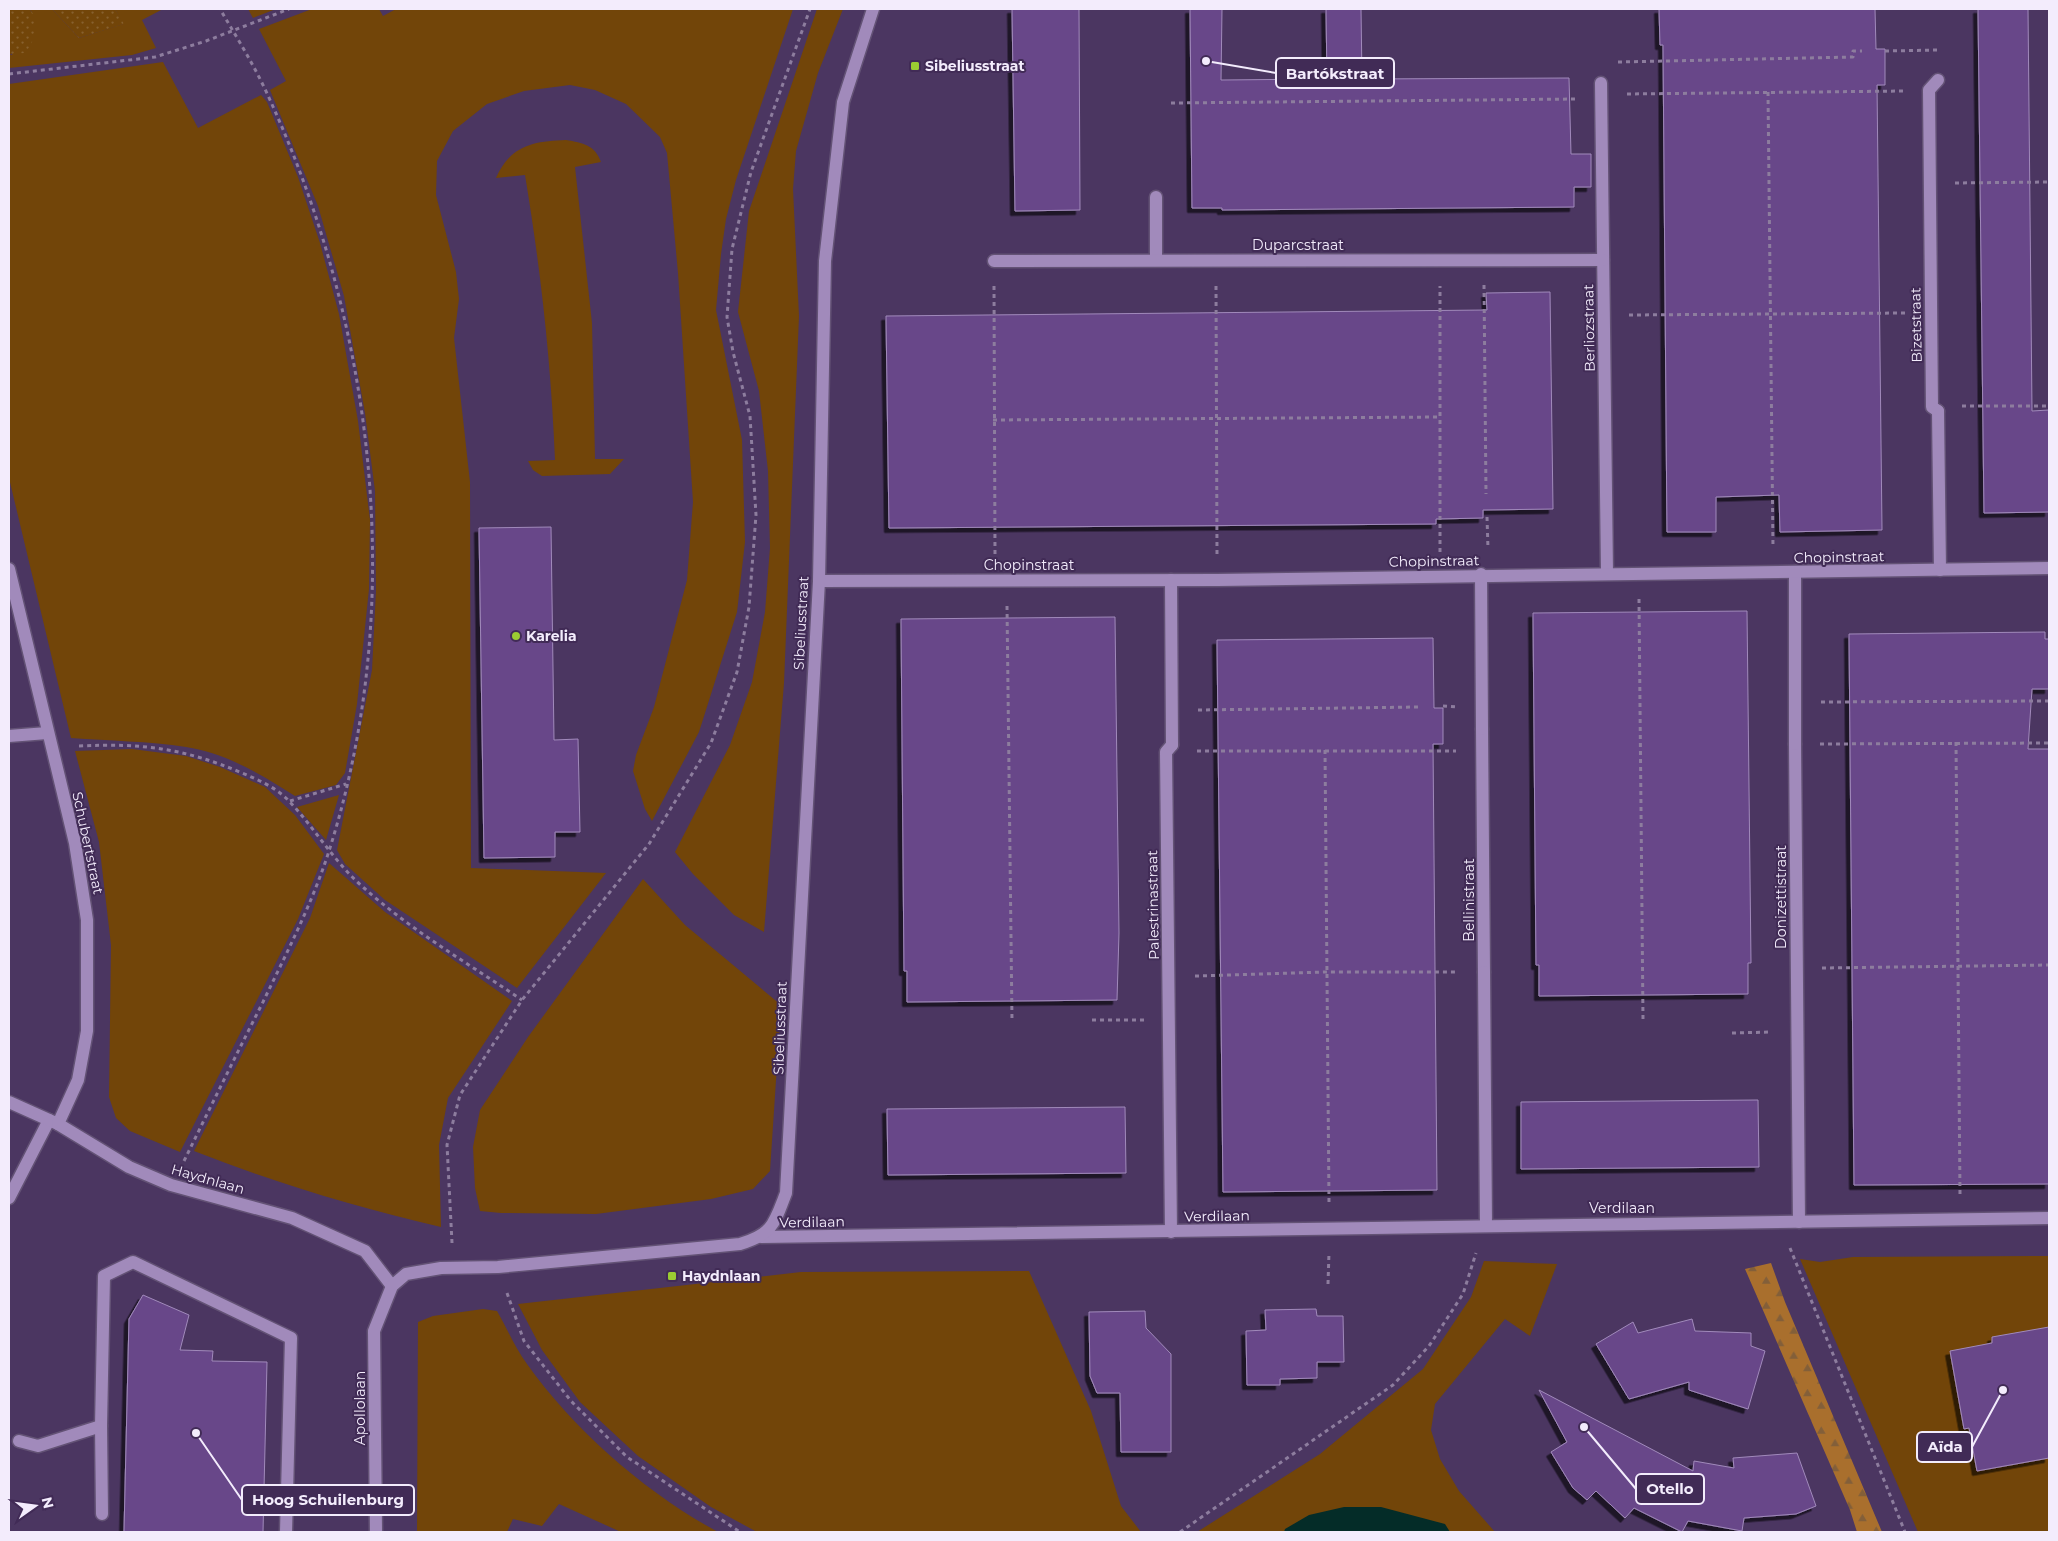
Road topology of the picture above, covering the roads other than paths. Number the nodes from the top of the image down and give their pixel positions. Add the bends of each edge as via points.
1 (873, 9) edge
2 (1938, 80) dead end
3 (1601, 92) road end
4 (1156, 197) dead end
5 (994, 260) road end
6 (1156, 260) junction
7 (1603, 260) junction
8 (2049, 568) edge
9 (9, 569) edge
10 (1940, 570) junction
11 (1795, 572) junction
12 (1606, 573) junction
13 (1485, 574) junction
14 (1171, 580) junction
15 (819, 581) junction
16 (47, 733) junction
17 (9, 736) edge
18 (9, 1102) edge
19 (54, 1122) junction
20 (9, 1198) edge
21 (2049, 1218) edge
22 (1799, 1222) junction
23 (1486, 1225) junction
24 (1172, 1232) junction
25 (761, 1237) junction
26 (392, 1286) junction
27 (101, 1426) junction
28 (19, 1441) dead end
29 (102, 1514) dead end
30 (286, 1532) edge
31 (376, 1532) edge

1 - 15 street, Sibeliusstraat via 843,102 825,261
2 - 10 street, Bizetstraat via 1929,90 1930,312
3 - 7 street, Berliozstraat
4 - 6 street
5 - 6 street, Duparcstraat
6 - 7 street, Duparcstraat
7 - 12 street, Berliozstraat
8 - 10 street, Chopinstraat
9 - 16 street, Schubertstraat
10 - 11 street, Chopinstraat
11 - 12 street, Chopinstraat
11 - 22 street, Donizettistraat
12 - 13 street, Chopinstraat
13 - 14 street, Chopinstraat
13 - 23 street, Bellinistraat via 1482,751
14 - 15 street, Chopinstraat
14 - 24 street, Palestrinastraat via 1169,1021
15 - 25 street, Sibeliusstraat via 786,1194 776,1219
16 - 17 street
16 - 19 street, Schubertstraat via 75,843 88,920 87,1030 78,1080
18 - 19 street, Haydnlaan
19 - 20 street, Schubertstraat
19 - 26 street, Haydnlaan via 129,1167 171,1186 292,1218 365,1251
21 - 22 street, Verdilaan
22 - 23 street, Verdilaan
23 - 24 street, Verdilaan
24 - 25 street, Verdilaan
25 - 26 street, Verdilaan via 740,1244 406,1274
26 - 31 street, Apollolaan via 374,1331
27 - 28 street via 38,1446
27 - 29 street
27 - 30 street via 104,1276 133,1262 291,1338

